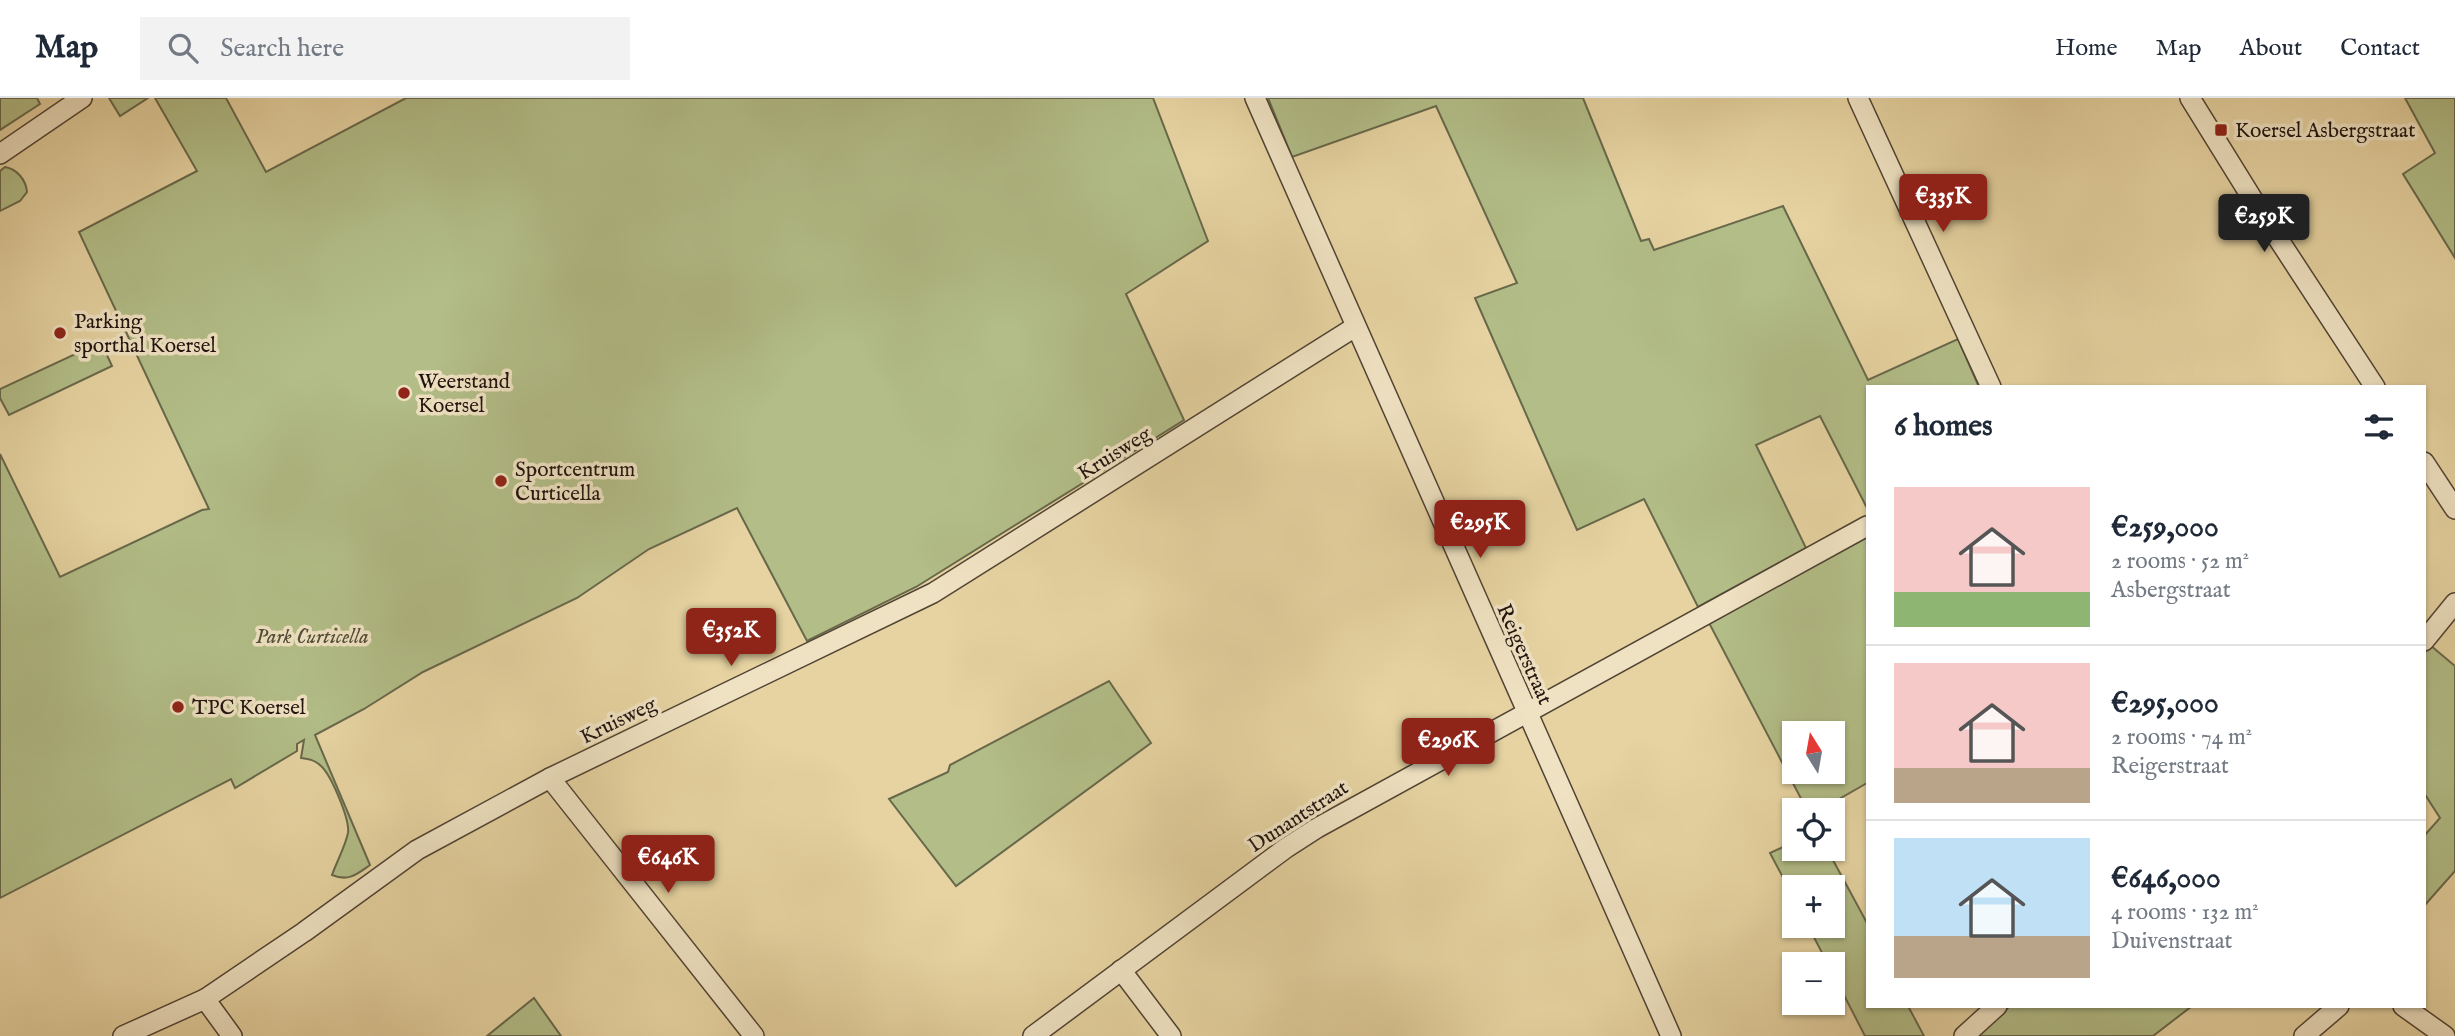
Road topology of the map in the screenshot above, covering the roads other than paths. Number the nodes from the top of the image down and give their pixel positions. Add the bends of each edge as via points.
1 (82, 98) edge
2 (1255, 98) edge
3 (1858, 98) edge
4 (2190, 98) edge
5 (0, 154) edge
6 (1355, 327) junction
7 (1990, 385) edge
8 (2374, 385) edge
9 (2426, 465) edge
10 (2455, 509) edge
11 (1866, 527) edge
12 (2455, 603) edge
13 (2426, 639) edge
14 (1527, 713) junction
15 (550, 778) junction
16 (1121, 970) junction
17 (205, 999) junction
18 (1995, 1008) edge
19 (2337, 1008) edge
20 (2406, 1008) edge
21 (123, 1036) edge
22 (232, 1036) edge
23 (754, 1036) edge
24 (1033, 1036) edge
25 (1171, 1036) edge
26 (1671, 1036) edge
27 (1964, 1036) edge
28 (2304, 1036) edge
29 (2445, 1036) edge

1 - 5 street
2 - 6 street, Reigerstraat
3 - 7 street
4 - 8 street
6 - 14 street, Reigerstraat
6 - 15 street, Kruisweg via 933,593
9 - 10 street
11 - 14 street, Dunantstraat
12 - 13 street
14 - 16 street, Dunantstraat via 1317,828
14 - 26 street, Reigerstraat
15 - 17 street, Kruisweg via 417,850
15 - 23 street
16 - 24 street, Dunantstraat
16 - 25 street
17 - 21 street, Kruisweg
17 - 22 street
18 - 27 street
19 - 28 street
20 - 29 street

